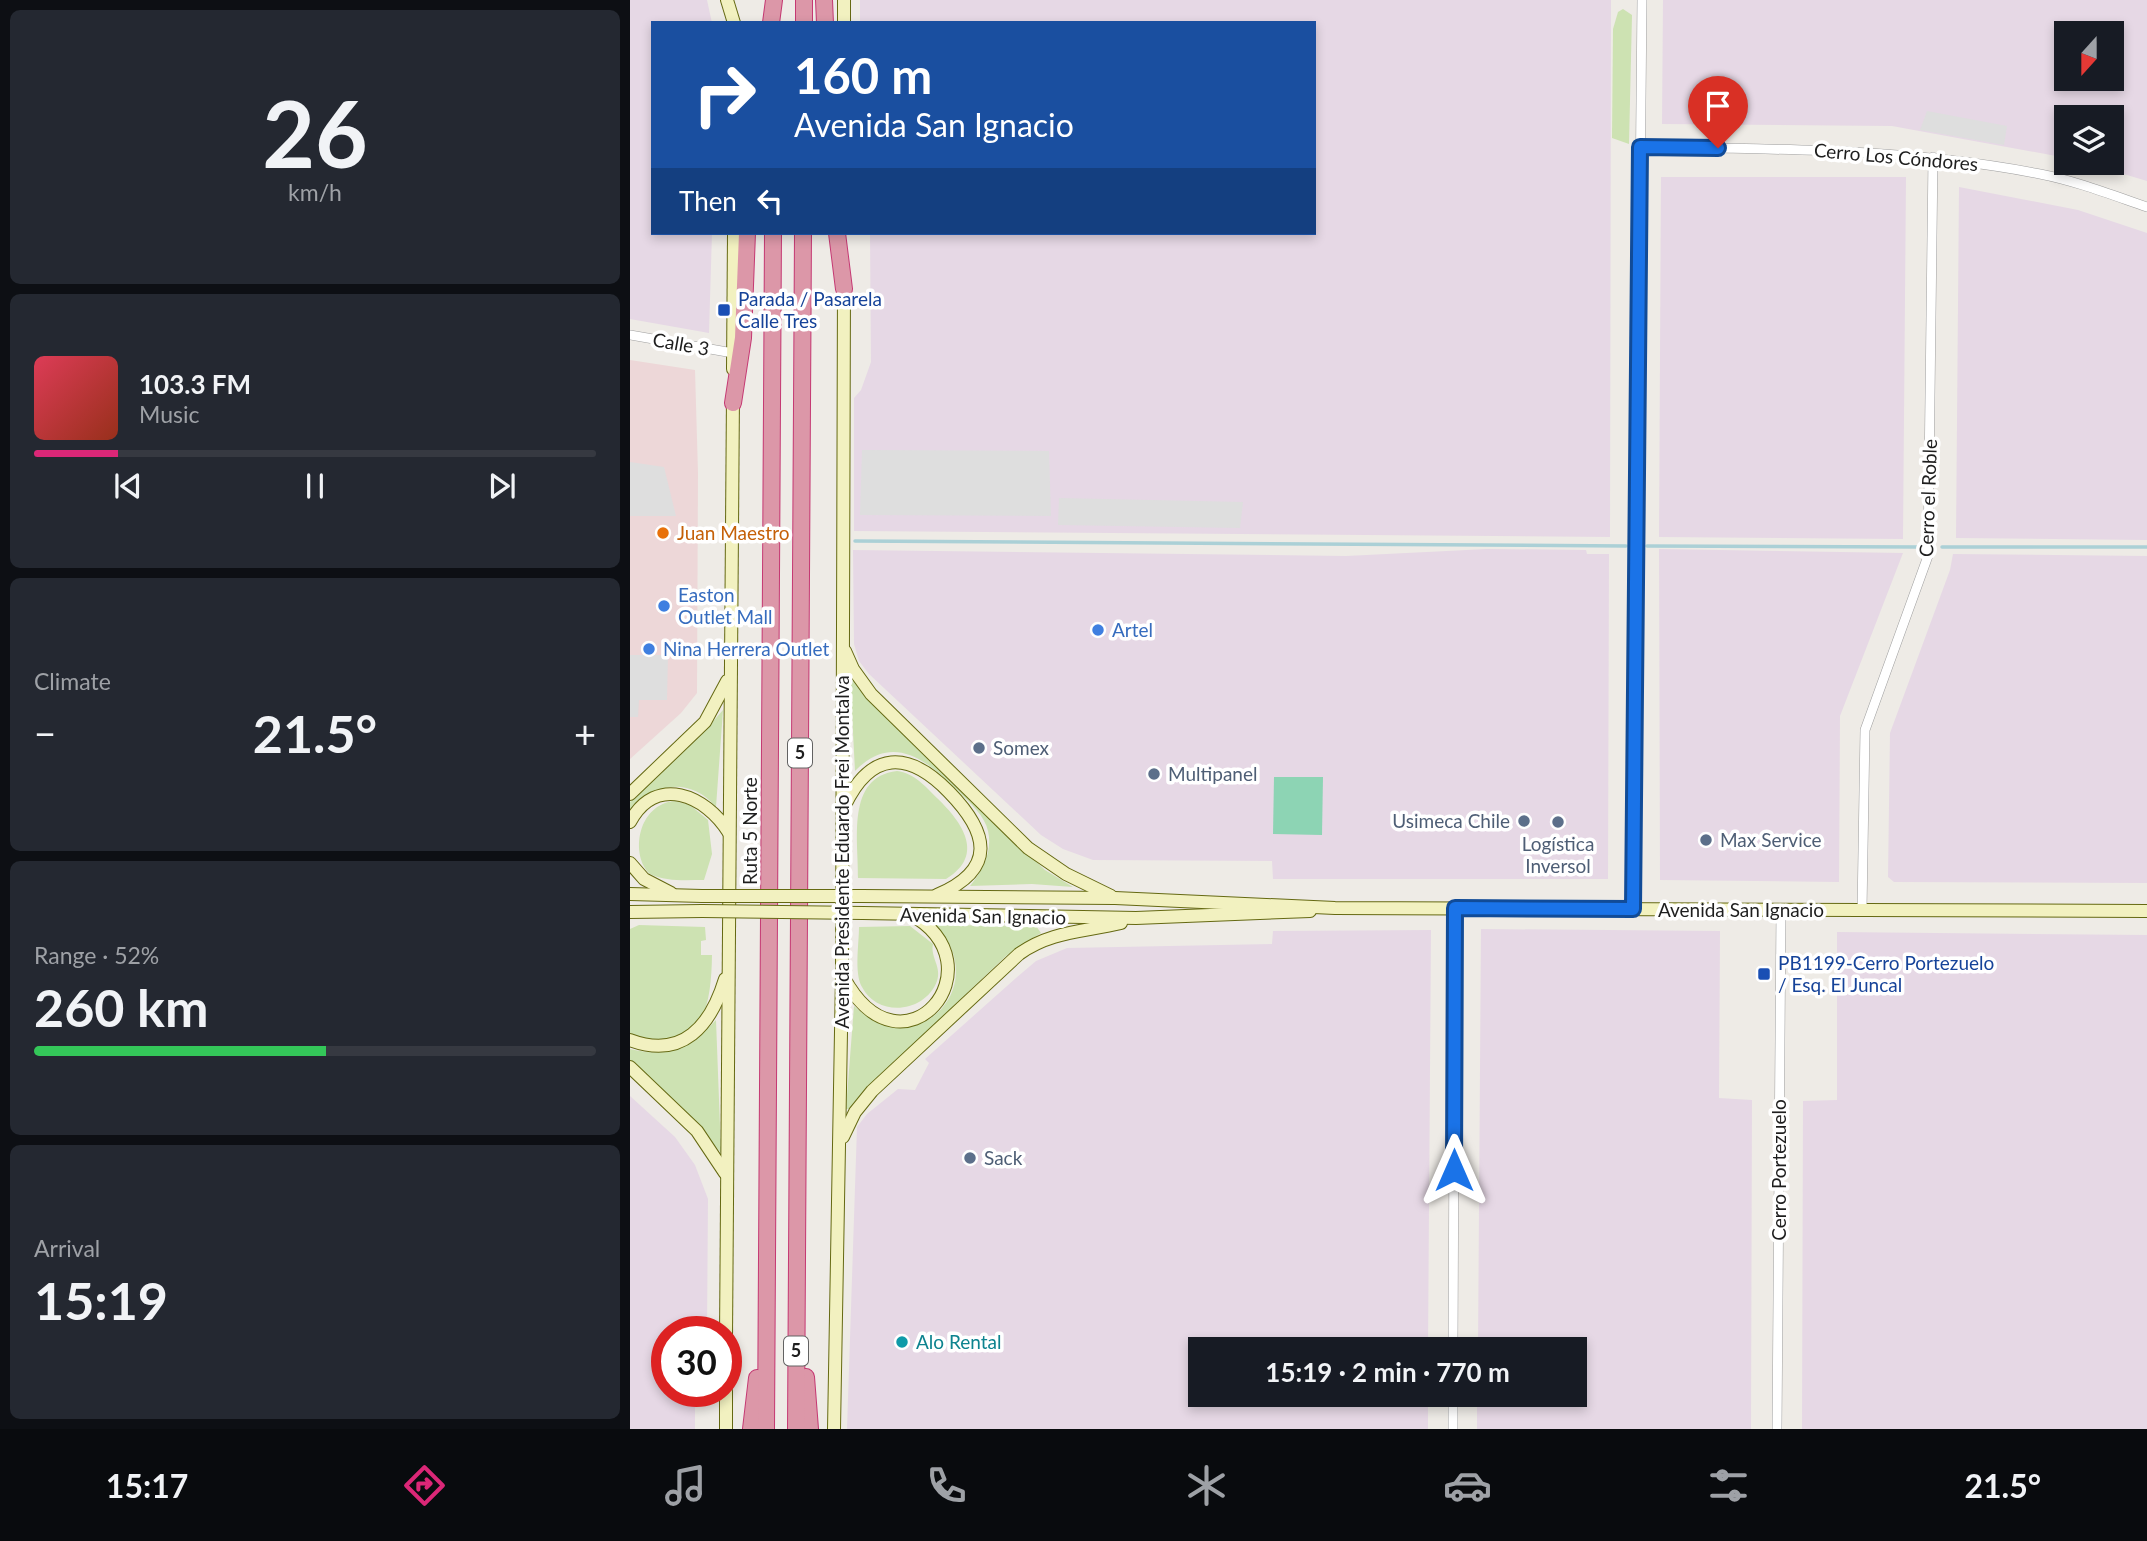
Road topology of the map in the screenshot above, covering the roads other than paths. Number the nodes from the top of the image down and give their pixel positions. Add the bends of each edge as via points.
1 (727, 0) edge
2 (774, 0) edge
3 (804, 0) edge
4 (824, 0) edge
5 (844, 0) edge
6 (1642, 0) edge
7 (733, 21) edge
8 (773, 21) edge
9 (804, 21) edge
10 (825, 21) edge
11 (844, 21) edge
12 (1640, 147) junction
13 (1933, 157) junction
14 (2147, 207) edge
15 (734, 235) edge
16 (747, 235) edge
17 (773, 235) edge
18 (803, 235) edge
19 (837, 235) edge
20 (844, 235) edge
21 (844, 289) junction
22 (630, 335) edge
23 (733, 353) junction
24 (733, 403) junction
25 (842, 639) junction
26 (730, 671) junction
27 (630, 794) edge
28 (843, 809) junction
29 (630, 822) edge
30 (729, 833) junction
31 (630, 863) edge
32 (630, 894) edge
33 (678, 895) junction
34 (930, 898) junction
35 (1115, 898) junction
36 (1335, 908) junction
37 (1455, 908) junction
38 (1633, 909) junction
39 (1781, 910) junction
40 (1862, 911) junction
41 (2147, 911) edge
42 (630, 912) edge
43 (646, 912) junction
44 (909, 914) junction
45 (1136, 918) junction
46 (630, 921) edge
47 (728, 965) junction
48 (842, 975) junction
49 (630, 1040) edge
50 (630, 1067) edge
51 (840, 1143) junction
52 (727, 1178) junction
53 (797, 1274) junction
54 (766, 1299) junction
55 (726, 1316) edge
56 (1453, 1337) edge
57 (726, 1407) edge
58 (1453, 1407) edge
59 (726, 1429) edge
60 (751, 1429) edge
61 (765, 1429) edge
62 (796, 1429) edge
63 (810, 1429) edge
64 (834, 1429) edge
65 (1453, 1429) edge
66 (1777, 1429) edge

1 - 7 main road
2 - 8 highway
3 - 9 highway
4 - 10 highway
5 - 11 main road
6 - 12 street
12 - 13 street, Cerro Los Cóndores via 1847,150
12 - 38 street
13 - 14 street, Cerro Los Cóndores via 2040,174
13 - 40 street, Cerro el Roble via 1928,556 1865,730
15 - 23 main road
16 - 24 highway via 743,338
17 - 54 highway, Ruta 5 Norte / 5
18 - 53 highway, 5
19 - 21 highway
20 - 21 main road, Avenida Presidente Eduardo Frei Montalva
21 - 25 main road, Avenida Presidente Eduardo Frei Montalva
22 - 23 street, Calle 3
23 - 24 main road
24 - 26 main road
25 - 28 main road, Avenida Presidente Eduardo Frei Montalva
25 - 35 main road via 865,686 1028,848 1066,874
26 - 27 main road via 705,722
26 - 30 main road
28 - 34 main road via 862,778 889,762 916,766 951,794 976,823 980,852 969,875
28 - 48 main road, Avenida Presidente Eduardo Frei Montalva
29 - 30 main road via 648,802 678,794 710,809
30 - 47 main road
31 - 33 main road via 644,879
32 - 33 main road, Avenida San Ignacio
33 - 34 main road, Avenida San Ignacio, bridge
34 - 35 main road, Avenida San Ignacio
35 - 36 main road, Avenida San Ignacio
36 - 37 main road, Avenida San Ignacio
36 - 45 main road, Avenida San Ignacio
37 - 38 main road, Avenida San Ignacio
37 - 56 street
38 - 39 main road, Avenida San Ignacio
39 - 40 main road, Avenida San Ignacio
39 - 66 street, Cerro Portezuelo
40 - 41 main road, Avenida San Ignacio
42 - 43 main road, Avenida San Ignacio
43 - 44 main road, Avenida San Ignacio, bridge
43 - 46 main road
44 - 45 main road, Avenida San Ignacio
44 - 48 main road via 938,939 948,960 946,987 934,1008 911,1021 880,1018 860,1004
45 - 51 main road via 1057,934 1019,954 872,1091 850,1120
47 - 49 main road via 712,1010 695,1034 662,1046
47 - 52 main road
48 - 51 main road, Avenida Presidente Eduardo Frei Montalva
50 - 52 main road via 703,1137
51 - 64 main road, Avenida Presidente Eduardo Frei Montalva
52 - 55 main road
53 - 62 highway, 5
53 - 63 highway
54 - 60 highway
54 - 61 highway, Ruta 5 Norte / 5
57 - 59 main road
58 - 65 street

